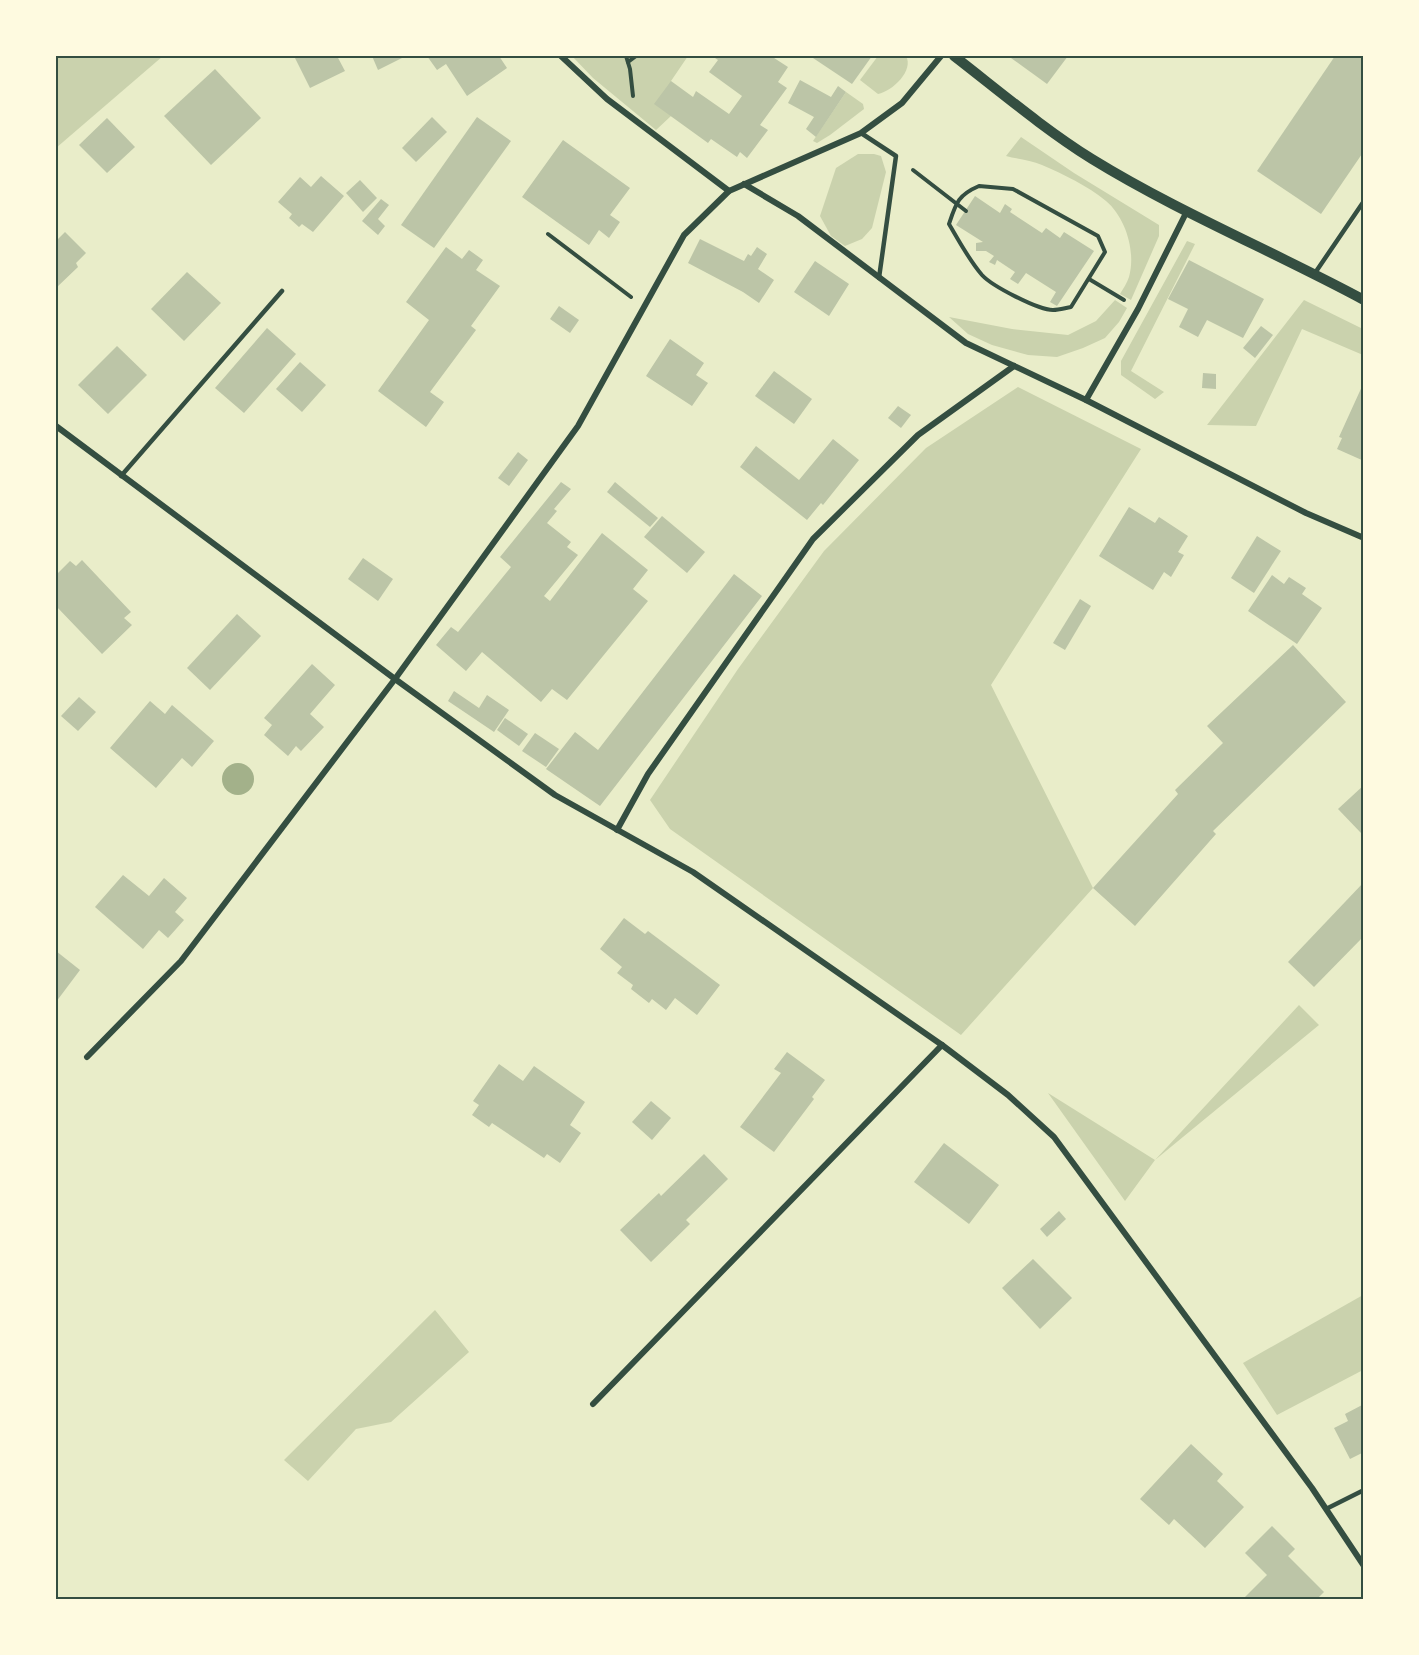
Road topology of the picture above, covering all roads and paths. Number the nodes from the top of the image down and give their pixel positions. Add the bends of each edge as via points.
1 (561, 56) edge
2 (626, 56) edge
3 (636, 56) edge
4 (941, 56) edge
5 (954, 56) edge
6 (628, 62) junction
7 (636, 121) junction
8 (861, 133) junction
9 (896, 156) junction
10 (744, 184) junction
11 (729, 191) junction
12 (1364, 201) edge
13 (956, 203) junction
14 (966, 211) dead end
15 (1188, 211) junction
16 (548, 234) dead end
17 (1315, 274) junction
18 (879, 279) junction
19 (1089, 279) junction
20 (282, 291) dead end
21 (1364, 300) edge
22 (644, 305) junction
23 (1138, 309) junction
24 (1014, 366) junction
25 (1086, 400) junction
26 (56, 426) edge
27 (121, 476) junction
28 (1364, 538) edge
29 (394, 679) junction
30 (617, 830) junction
31 (942, 1045) junction
32 (87, 1057) dead end
33 (593, 1404) dead end
34 (1364, 1490) edge
35 (1326, 1509) junction
36 (1364, 1566) edge

1 - 7 street
2 - 6 path
3 - 6 path
4 - 8 street via 902,103
5 - 15 street via 1092,159
6 - 7 path
7 - 11 street
8 - 9 lane
8 - 10 street
9 - 13 path
9 - 18 lane
10 - 11 street
10 - 18 street via 798,216
11 - 22 street via 684,235
12 - 17 lane
13 - 14 path
13 - 19 path via 979,186 1013,189 1098,236 1106,252
13 - 19 path via 949,224 983,277 999,287 1026,302 1052,310 1071,307
15 - 17 street
15 - 23 street
16 - 22 path
17 - 21 street
18 - 24 street via 966,343
19 - 23 path
20 - 27 lane
22 - 29 street via 578,426
23 - 25 street
24 - 25 street
24 - 30 street via 918,435 813,539 648,774
25 - 28 street via 1306,513
26 - 27 street
27 - 29 street
29 - 30 street via 555,795
29 - 32 street via 181,961
30 - 31 street via 693,872
31 - 33 street
31 - 35 street via 1008,1095 1054,1137
34 - 35 lane
35 - 36 street

